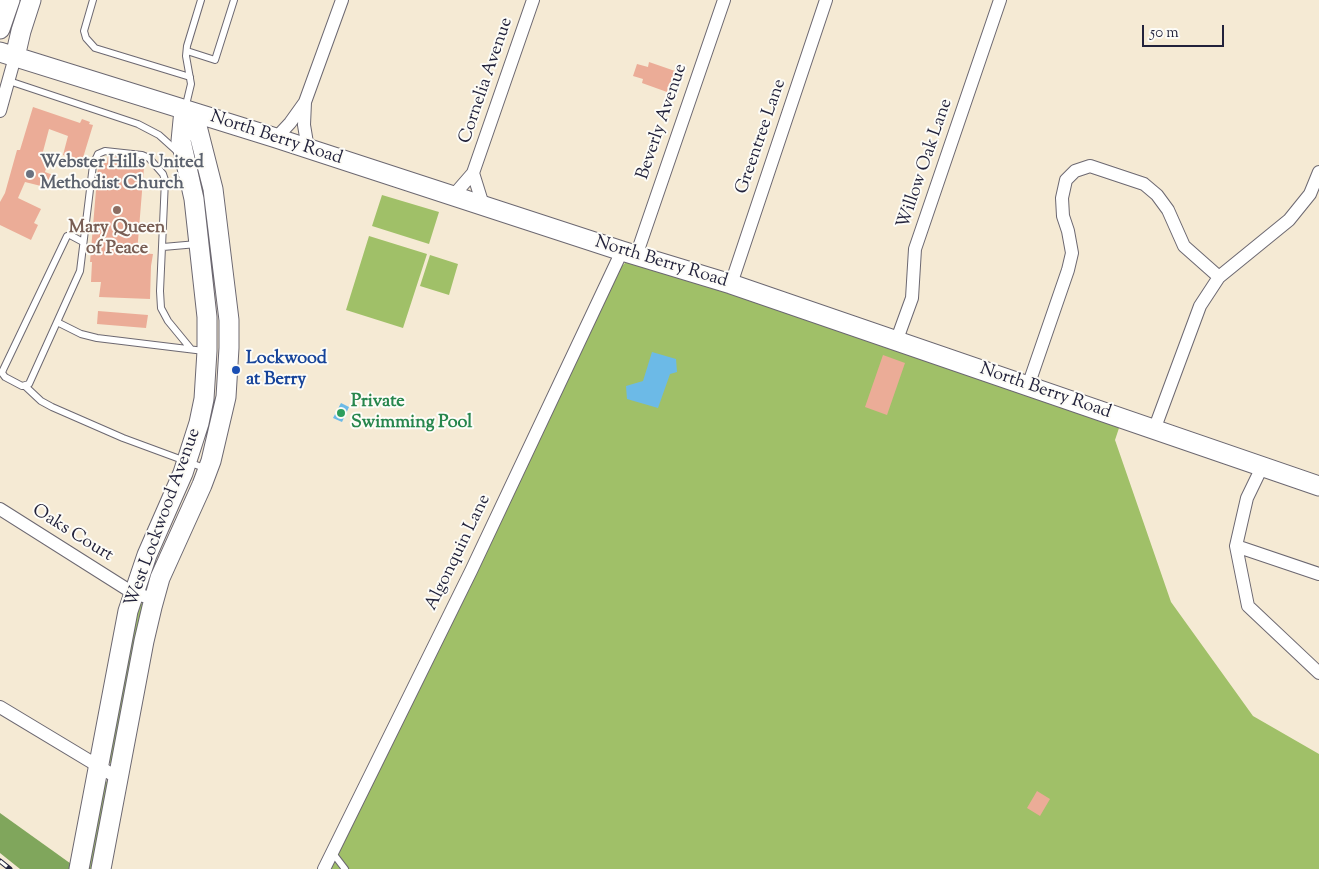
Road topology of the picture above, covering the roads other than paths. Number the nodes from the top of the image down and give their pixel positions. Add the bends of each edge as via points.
1 (10, 0) edge
2 (31, 0) edge
3 (93, 0) edge
4 (201, 0) edge
5 (234, 0) edge
6 (342, 0) edge
7 (533, 0) edge
8 (724, 0) edge
9 (826, 0) edge
10 (1000, 0) edge
11 (0, 29) edge
12 (187, 51) junction
13 (8, 54) edge
14 (190, 77) junction
15 (9, 81) junction
16 (305, 102) junction
17 (184, 110) junction
18 (0, 111) edge
19 (241, 128) junction
20 (276, 138) junction
21 (308, 149) junction
22 (205, 155) junction
23 (184, 157) junction
24 (473, 172) junction
25 (1319, 172) edge
26 (453, 196) junction
27 (483, 205) junction
28 (83, 242) junction
29 (220, 243) junction
30 (198, 244) junction
31 (163, 247) junction
32 (629, 254) junction
33 (1219, 277) junction
34 (731, 284) junction
35 (57, 322) junction
36 (896, 342) junction
37 (199, 350) junction
38 (229, 351) junction
39 (25, 386) junction
40 (1028, 386) junction
41 (1154, 430) junction
42 (187, 462) junction
43 (1262, 466) junction
44 (208, 469) junction
45 (1319, 486) edge
46 (0, 509) edge
47 (1236, 546) junction
48 (1319, 574) edge
49 (133, 593) junction
50 (154, 600) junction
51 (1319, 673) edge
52 (0, 707) edge
53 (98, 766) junction
54 (118, 778) junction
55 (332, 852) junction
56 (79, 869) edge
57 (101, 869) edge
58 (324, 869) edge
59 (345, 869) edge

1 - 11 main road
2 - 13 main road via 21,31
3 - 14 lane via 84,31 90,44
4 - 12 lane
5 - 12 lane via 215,60
6 - 16 street
7 - 24 street, Cornelia Avenue
8 - 32 street, Beverly Avenue
9 - 34 street, Greentree Lane
10 - 36 street, Willow Oak Lane via 915,249 912,298
12 - 14 lane
13 - 15 street
13 - 17 main road, North Berry Road
14 - 17 lane
15 - 18 street
15 - 23 lane via 138,124
16 - 20 street
16 - 21 street
17 - 19 main road, North Berry Road
17 - 22 main road, West Lockwood Avenue via 198,130
17 - 23 main road, West Lockwood Avenue via 180,141
19 - 20 main road, North Berry Road
19 - 22 main road via 219,134
20 - 21 main road, North Berry Road
21 - 26 main road, North Berry Road
22 - 29 main road, West Lockwood Avenue
23 - 30 main road, West Lockwood Avenue via 194,200
24 - 26 street, Cornelia Avenue
24 - 27 street, Cornelia Avenue
25 - 33 street via 1310,194 1289,220
26 - 27 main road, North Berry Road
27 - 32 main road, North Berry Road
28 - 31 lane via 93,165 98,154 105,151 142,155 160,169 165,180
28 - 35 lane via 80,271
28 - 39 lane via 67,236 3,370 5,377
29 - 30 main road
29 - 38 main road, West Lockwood Avenue via 229,320
30 - 31 lane
30 - 37 main road, West Lockwood Avenue via 206,316
31 - 37 lane via 161,308 168,321
32 - 34 main road, North Berry Road
32 - 55 street, Algonquin Lane
33 - 40 street via 1184,246 1168,210 1144,184 1090,166 1075,171 1066,180 1062,198 1062,216 1072,253
33 - 41 street via 1200,306
34 - 36 main road, North Berry Road
35 - 37 lane via 97,338
35 - 39 lane via 29,384
36 - 40 main road, North Berry Road
37 - 38 main road
37 - 42 main road, West Lockwood Avenue via 202,407
38 - 44 main road, West Lockwood Avenue via 226,397
39 - 42 lane via 52,407
40 - 41 main road, North Berry Road
41 - 43 main road, North Berry Road
42 - 44 lane
42 - 49 main road, West Lockwood Avenue
43 - 45 main road, North Berry Road
43 - 47 street via 1247,498
44 - 50 main road, West Lockwood Avenue via 169,556
46 - 49 street, Oaks Court
47 - 48 street
47 - 51 street via 1248,606
49 - 50 street, Oaks Court
49 - 53 main road, West Lockwood Avenue
50 - 54 main road, West Lockwood Avenue
52 - 53 street
53 - 54 street
53 - 56 main road, West Lockwood Avenue
54 - 57 main road, West Lockwood Avenue
55 - 58 street, Algonquin Lane
55 - 59 lane

